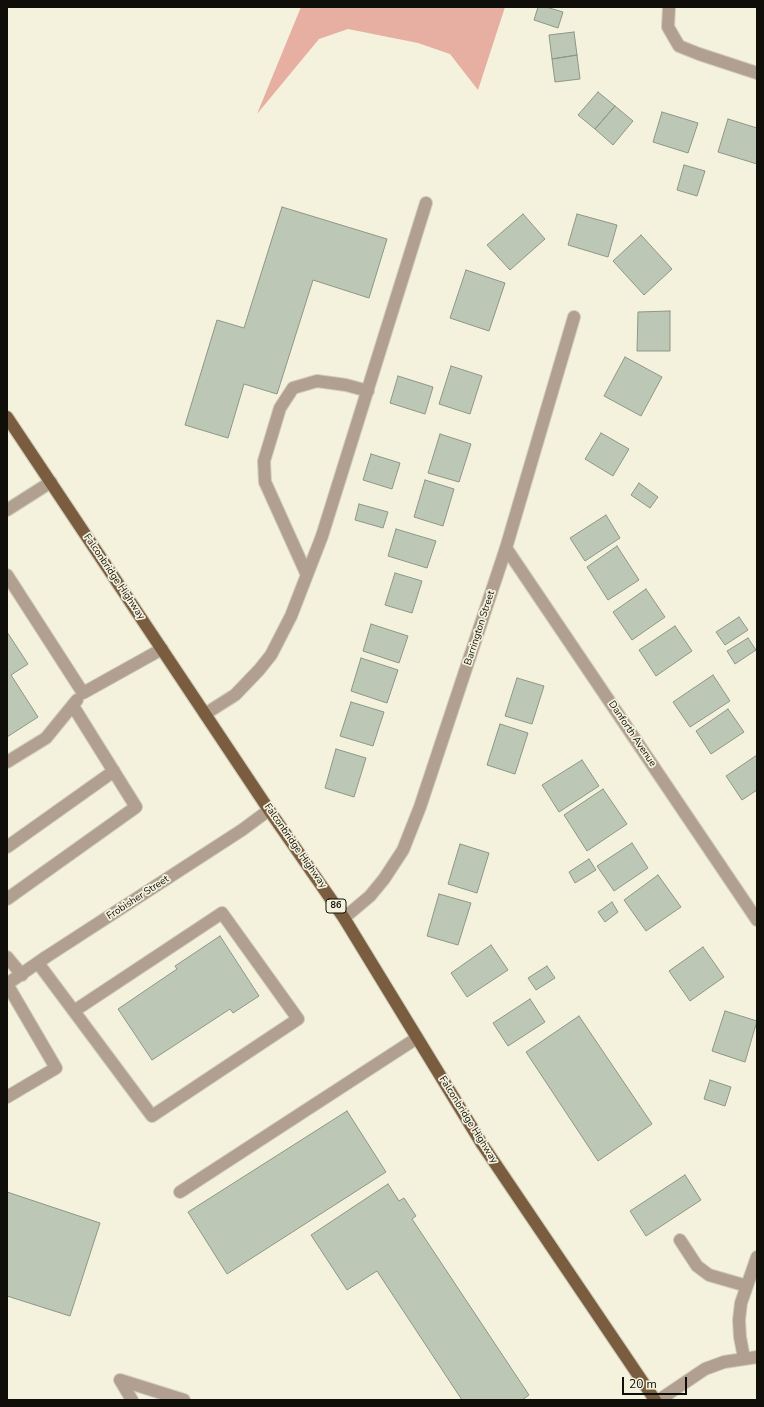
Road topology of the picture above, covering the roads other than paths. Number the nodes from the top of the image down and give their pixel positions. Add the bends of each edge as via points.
1 (670, 7) edge
2 (757, 73) edge
3 (426, 204) dead end
4 (574, 317) dead end
5 (368, 391) junction
6 (7, 417) edge
7 (51, 482) junction
8 (7, 510) edge
9 (506, 548) junction
10 (7, 575) edge
11 (307, 575) junction
12 (162, 649) junction
13 (83, 693) junction
14 (72, 706) junction
15 (205, 714) junction
16 (7, 762) edge
17 (114, 771) junction
18 (269, 810) junction
19 (7, 847) edge
20 (7, 899) edge
21 (344, 918) junction
22 (757, 920) edge
23 (7, 957) edge
24 (38, 963) junction
25 (22, 974) junction
26 (7, 984) edge
27 (74, 1011) junction
28 (417, 1038) junction
29 (7, 1097) edge
30 (180, 1192) dead end
31 (680, 1240) dead end
32 (757, 1257) edge
33 (747, 1286) junction
34 (757, 1357) edge
35 (744, 1358) junction
36 (757, 1366) edge
37 (132, 1400) edge
38 (184, 1400) edge
39 (655, 1400) edge
40 (659, 1400) edge

1 - 2 street via 668,27 679,46
3 - 5 street
4 - 9 street, Barrington Street
5 - 11 street
5 - 11 street via 317,381 293,388 280,408 264,461 265,482
6 - 7 main road, Falconbridge Highway / 86
7 - 8 street
7 - 12 main road, Falconbridge Highway / 86
9 - 21 street, Barrington Street via 403,850 370,896
9 - 22 street, Danforth Avenue
10 - 13 street
11 - 15 street via 271,655 235,695
12 - 13 street
12 - 15 main road, Falconbridge Highway / 86
13 - 14 street
14 - 16 street via 46,738
14 - 17 street
15 - 18 main road, Falconbridge Highway / 86
17 - 19 street
17 - 20 street via 136,807
18 - 21 main road, Falconbridge Highway / 86
18 - 24 street, Frobisher Street
21 - 28 main road, Falconbridge Highway / 86
23 - 25 street
24 - 25 street, Frobisher Street
24 - 27 street
25 - 26 street, Frobisher Street
26 - 29 street via 56,1068
27 - 27 street via 152,1116 298,1019 222,913
28 - 30 street
28 - 39 main road, Falconbridge Highway / 86 via 482,1144
31 - 33 street via 698,1266 709,1275
32 - 33 street
33 - 35 street via 739,1320
34 - 35 street
35 - 36 street
35 - 40 street via 704,1369
37 - 38 street via 120,1380

